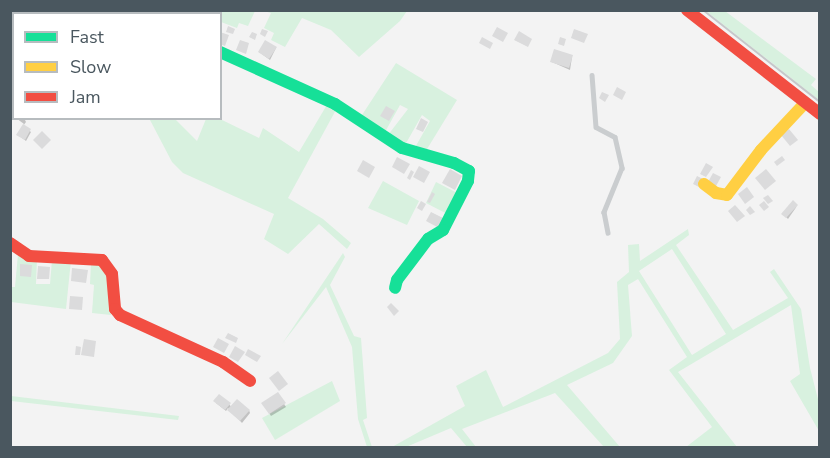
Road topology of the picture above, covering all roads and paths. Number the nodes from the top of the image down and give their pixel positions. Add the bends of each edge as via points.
1 (687, 10) edge
2 (222, 53) edge
3 (592, 75) dead end
4 (805, 103) junction
5 (819, 114) edge
6 (704, 184) dead end
7 (608, 233) dead end
8 (10, 243) edge
9 (395, 288) dead end
10 (250, 381) dead end

1 - 4 street
2 - 9 street via 341,107 402,148 469,171 468,181 443,230 429,239
3 - 7 lane via 596,127 615,137 621,163 604,212
4 - 5 street
4 - 6 street via 761,150 727,195
8 - 10 street via 29,256 102,260 112,274 120,315 215,358

